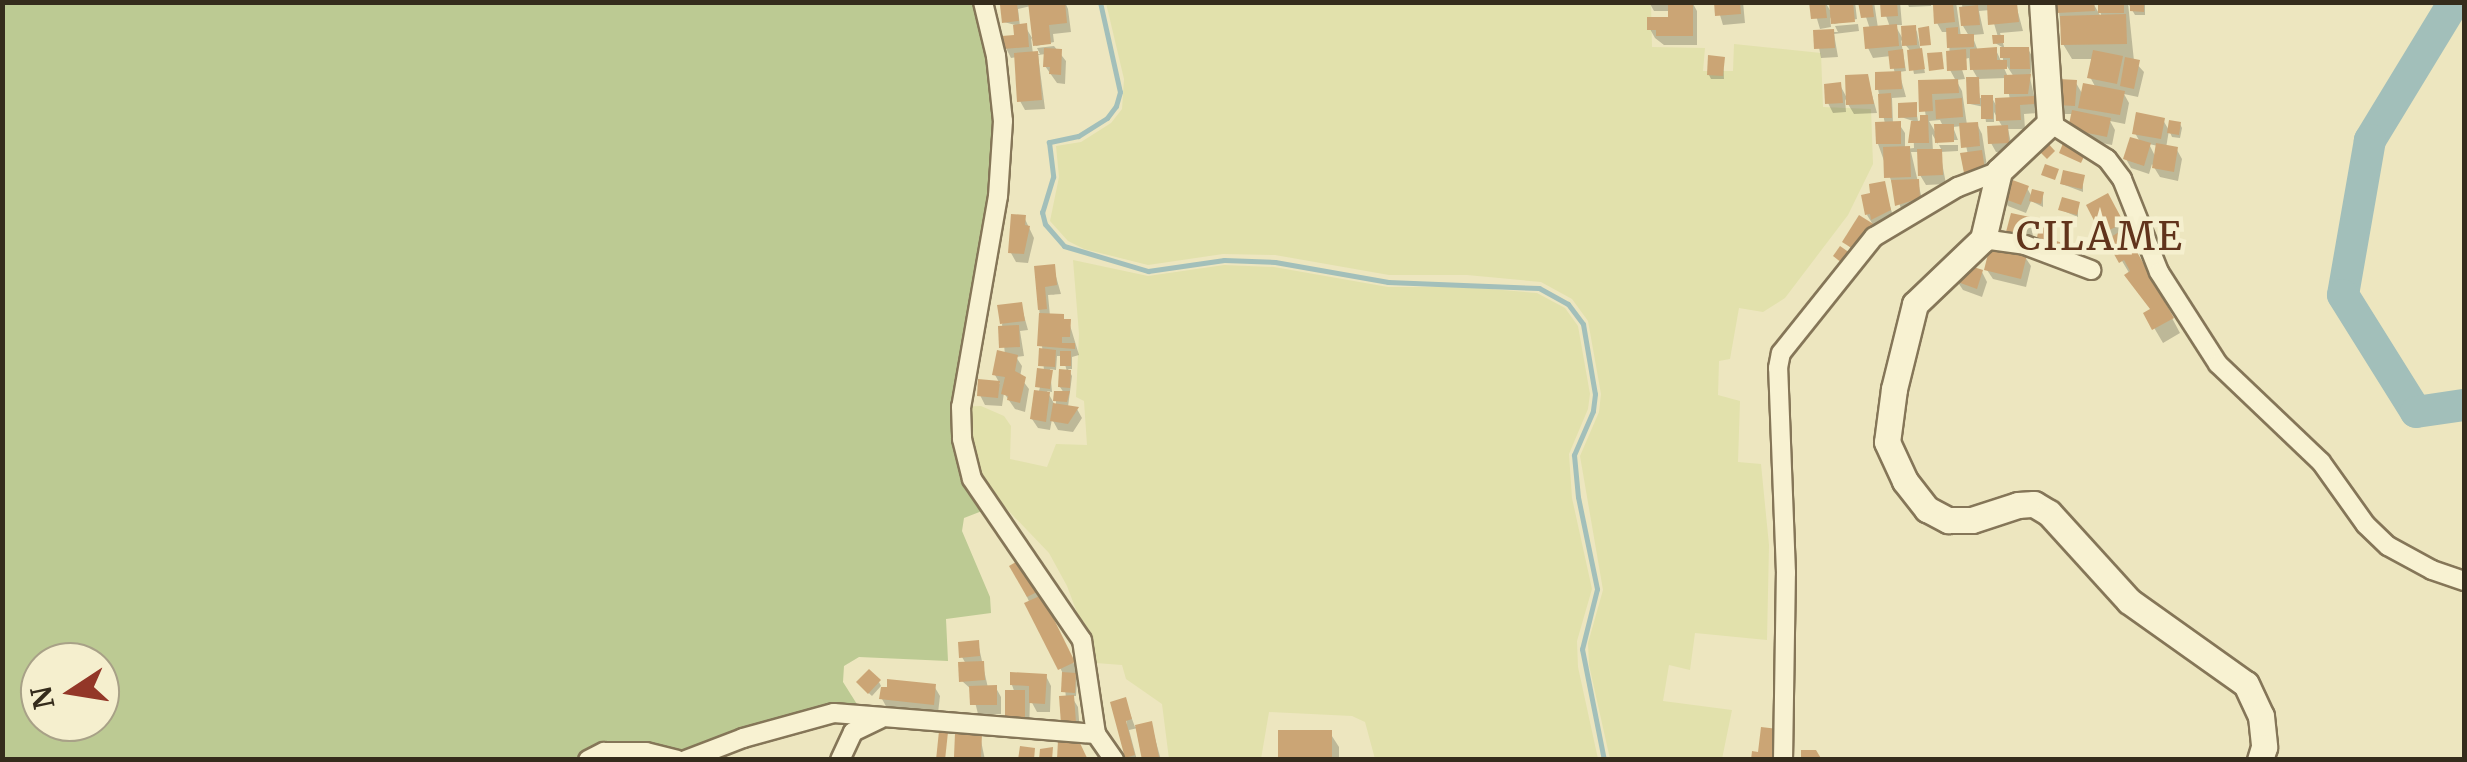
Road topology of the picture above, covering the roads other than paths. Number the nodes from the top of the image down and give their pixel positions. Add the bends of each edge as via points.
1 (983, 2) edge
2 (2042, 2) edge
3 (2050, 122) junction
4 (1999, 171) junction
5 (1983, 239) junction
6 (2091, 270) dead end
7 (2464, 581) edge
8 (881, 719) junction
9 (1096, 734) junction
10 (588, 760) edge
11 (677, 760) edge
12 (686, 760) edge
13 (840, 760) edge
14 (1114, 760) edge
15 (1783, 760) edge
16 (2260, 760) edge

1 - 9 street via 1003,121 998,196 961,407 962,439 972,479 1082,640
2 - 3 street
3 - 4 street
3 - 7 street via 2108,159 2122,178 2159,272 2218,364 2322,462 2388,546
4 - 5 street
4 - 15 street via 1958,187 1874,238 1778,359 1786,574
5 - 6 street via 2025,245
5 - 16 street via 1914,304 1887,427 1905,481 1927,509 1948,520 1972,520 2018,505 2034,504 2048,513 2129,602 2246,684 2261,716
8 - 9 street
8 - 12 street via 834,714
8 - 13 street via 854,732
9 - 14 street
10 - 11 street via 604,752

